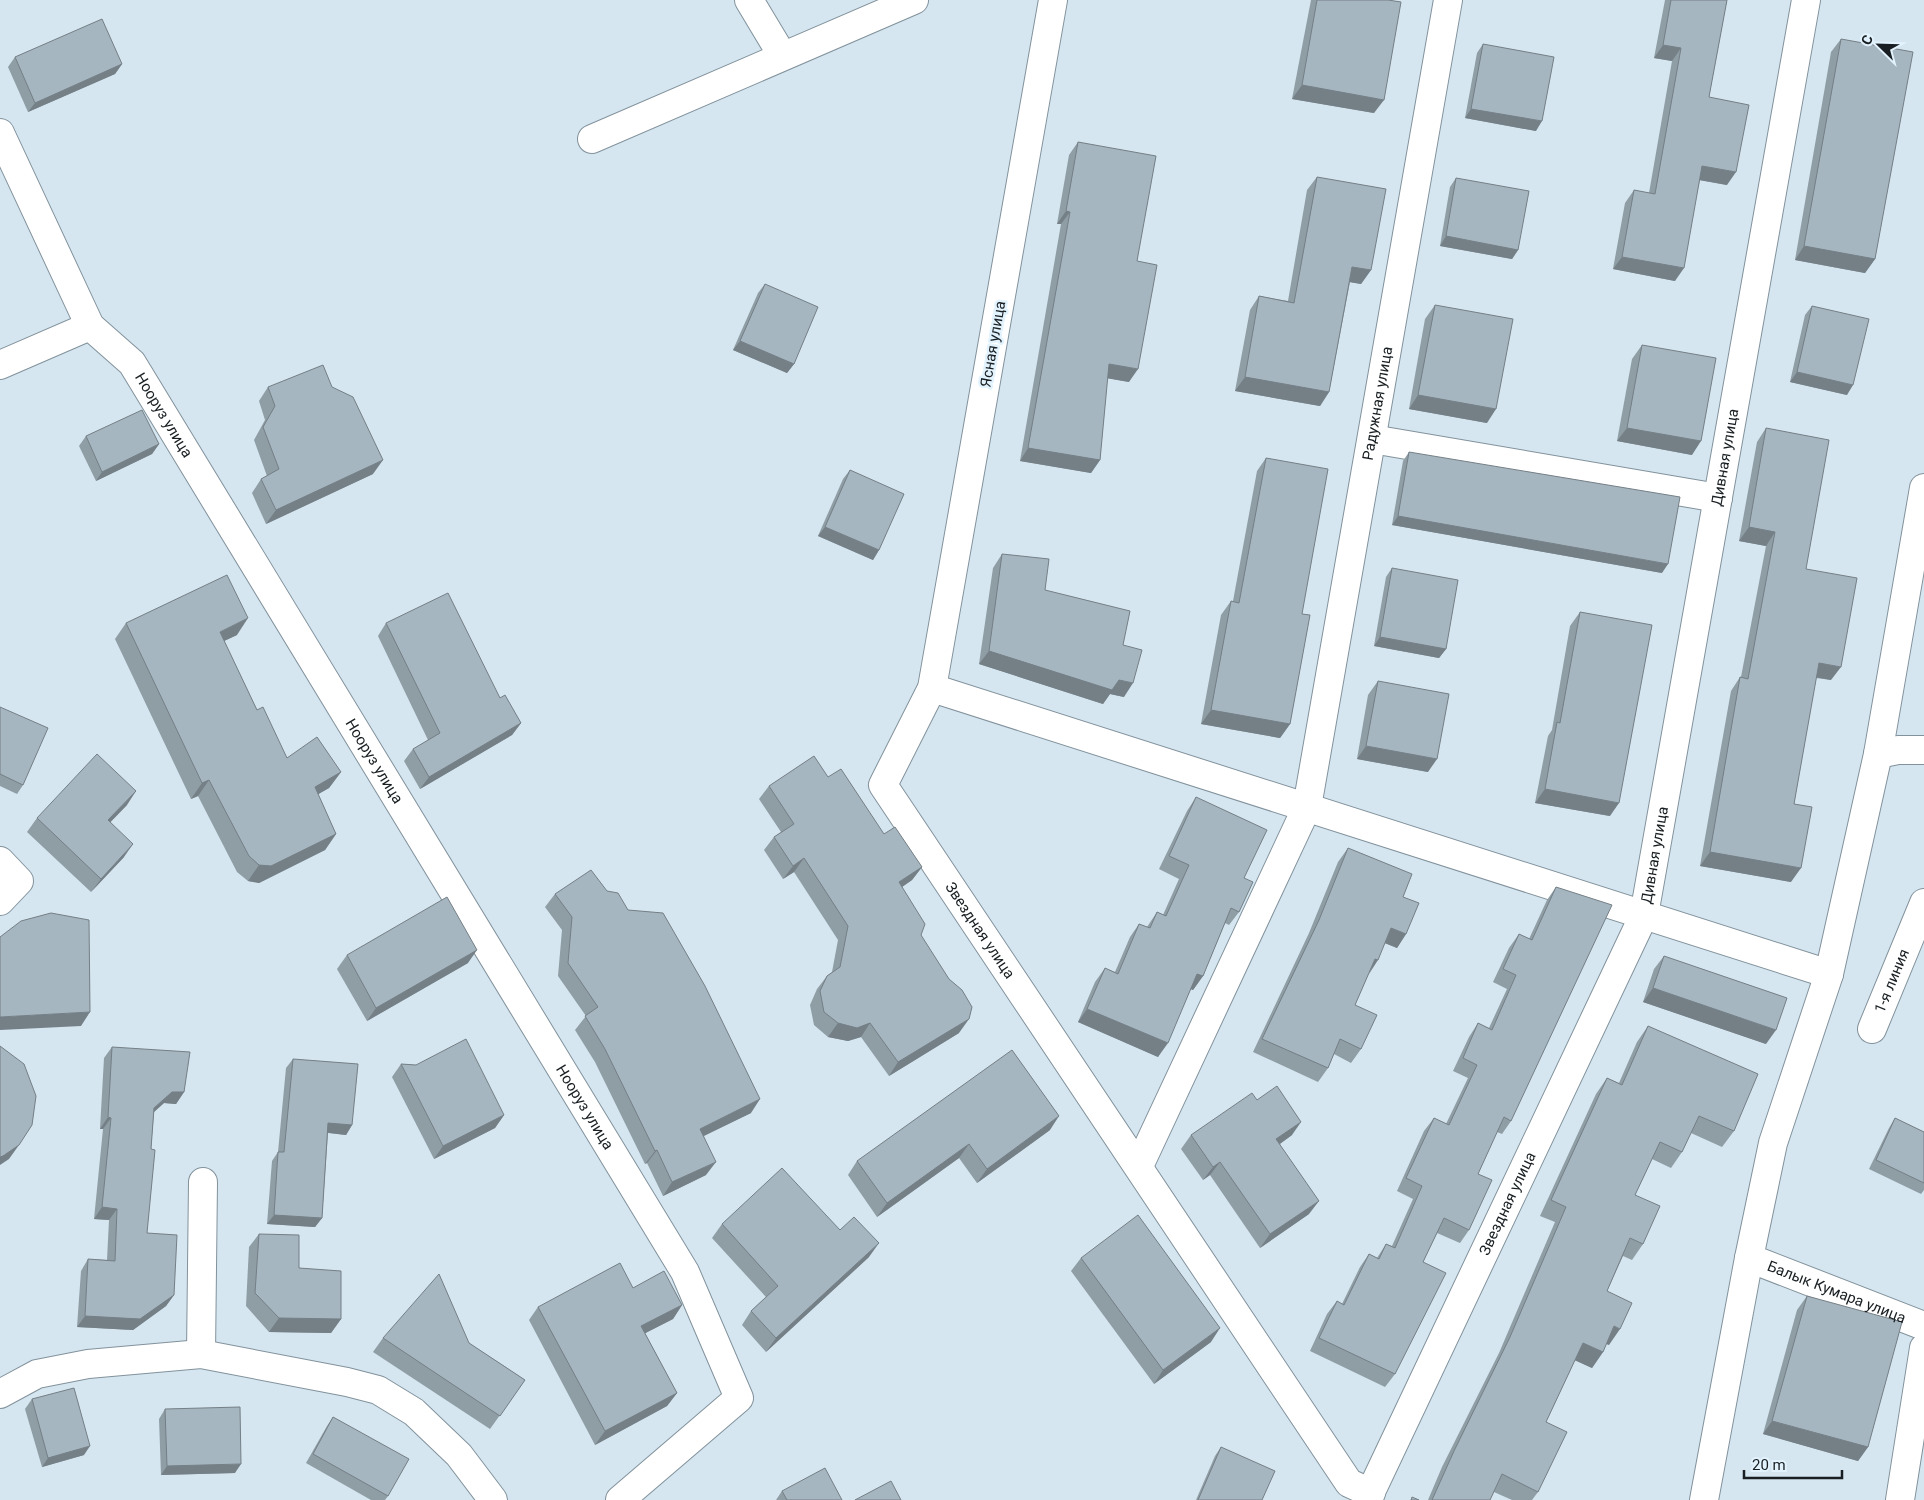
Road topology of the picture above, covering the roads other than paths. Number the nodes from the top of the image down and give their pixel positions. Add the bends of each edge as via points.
1 (749, 0) edge
2 (914, 0) edge
3 (1053, 0) edge
4 (1448, 0) edge
5 (1806, 0) edge
6 (782, 56) junction
7 (0, 133) edge
8 (592, 139) dead end
9 (90, 326) junction
10 (0, 365) edge
11 (1372, 439) junction
12 (1924, 488) edge
13 (1718, 498) junction
14 (932, 688) junction
15 (1924, 750) edge
16 (1878, 754) junction
17 (1307, 807) junction
18 (0, 861) edge
19 (0, 901) edge
20 (1924, 903) edge
21 (1644, 915) junction
22 (1829, 974) junction
23 (1872, 1030) dead end
24 (1139, 1166) junction
25 (203, 1182) dead end
26 (1749, 1258) junction
27 (1924, 1326) edge
28 (1924, 1348) edge
29 (201, 1354) junction
30 (0, 1394) edge
31 (1369, 1496) edge
32 (493, 1500) edge
33 (620, 1500) edge
34 (1704, 1500) edge
35 (1900, 1500) edge

1 - 6 street
2 - 6 street
3 - 14 street, Ясная улица
4 - 11 street, Радужная улица
5 - 13 street, Дивная улица
6 - 8 street
7 - 9 street, Нооруз улица
9 - 10 street
9 - 33 street, Нооруз улица via 132,363 680,1263 739,1398
11 - 13 street
11 - 17 street, Радужная улица
12 - 16 street
13 - 21 street, Дивная улица
14 - 17 street
14 - 24 street, Звездная улица via 883,785
15 - 16 street
16 - 22 street
17 - 21 street
17 - 24 street
18 - 19 street via 19,881
20 - 23 street, 1-я линия
21 - 22 street
21 - 31 street, Звездная улица
22 - 26 street via 1773,1143
24 - 31 street, Звездная улица via 1349,1483
25 - 29 street
26 - 27 street, Балык Кумара улица
26 - 34 street
28 - 35 street
29 - 30 street via 88,1364 37,1374
29 - 32 street via 378,1390 414,1412 433,1430 459,1456

